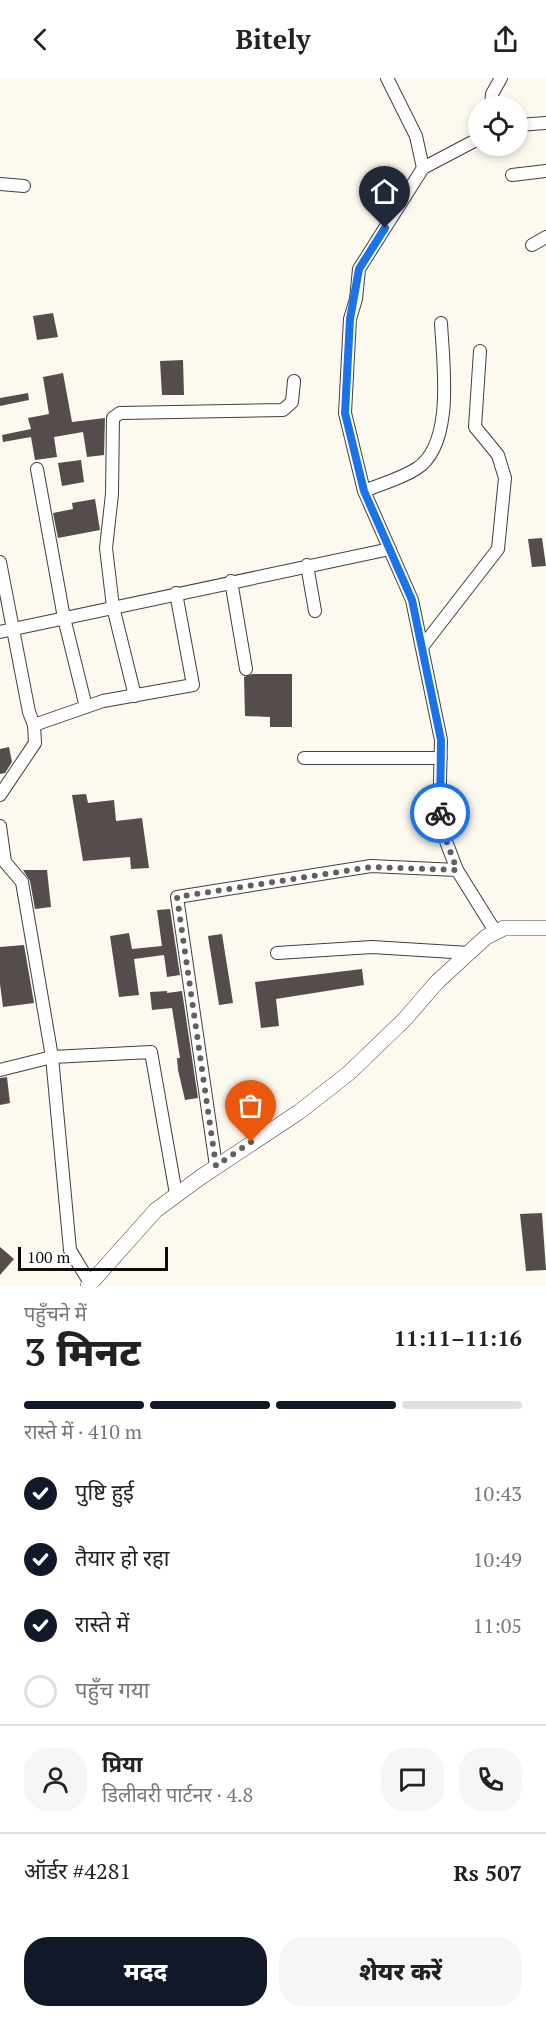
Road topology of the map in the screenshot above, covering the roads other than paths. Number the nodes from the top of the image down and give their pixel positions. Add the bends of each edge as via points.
1 (387, 78) edge
2 (501, 78) edge
3 (492, 96) edge
4 (546, 123) edge
5 (528, 124) edge
6 (468, 144) edge
7 (423, 168) junction
8 (546, 171) edge
9 (512, 175) dead end
10 (0, 184) edge
11 (24, 186) dead end
12 (546, 237) edge
13 (532, 245) dead end
14 (441, 323) dead end
15 (480, 351) dead end
16 (294, 381) dead end
17 (38, 469) dead end
18 (364, 491) junction
19 (390, 549) junction
20 (0, 562) edge
21 (307, 565) junction
22 (231, 581) junction
23 (176, 593) junction
24 (113, 607) junction
25 (315, 611) dead end
26 (64, 618) junction
27 (13, 629) junction
28 (0, 632) edge
29 (422, 647) junction
30 (246, 669) dead end
31 (135, 696) junction
32 (86, 707) junction
33 (34, 725) junction
34 (304, 758) dead end
35 (441, 759) junction
36 (0, 795) edge
37 (0, 826) edge
38 (457, 870) junction
39 (546, 928) edge
40 (495, 931) junction
41 (277, 953) dead end
42 (469, 953) junction
43 (52, 1057) junction
44 (0, 1070) edge
45 (216, 1166) junction
46 (176, 1194) junction
47 (89, 1285) edge

1 - 7 street via 416,136
2 - 3 street
4 - 5 street
6 - 7 street
7 - 18 street via 359,269 350,319 345,413
8 - 9 street
10 - 11 street
12 - 13 street
14 - 18 street via 444,403 434,451 417,469
15 - 29 street via 475,427 498,455 506,478 498,549
16 - 24 street via 292,402 283,410 120,413 113,418 112,494 105,548
17 - 26 street
18 - 19 street
19 - 21 street
19 - 29 street via 412,600
20 - 27 street
21 - 22 street
21 - 25 street
22 - 23 street
22 - 30 street
23 - 24 street
23 - 31 street via 193,685
24 - 26 street
24 - 31 street
26 - 27 street
26 - 32 street
27 - 28 street
27 - 33 street
29 - 35 street via 441,740
31 - 32 street
32 - 33 street
33 - 36 street via 35,743
34 - 35 street
35 - 38 street via 440,823
37 - 43 street via 4,862 22,882
38 - 40 street
38 - 45 street via 371,867 177,897
39 - 40 street
40 - 42 street
41 - 42 street via 372,947
42 - 45 street via 349,1073 299,1112
43 - 44 street
43 - 46 street via 151,1052
43 - 47 street via 70,1250
45 - 46 street
46 - 47 street via 140,1227

